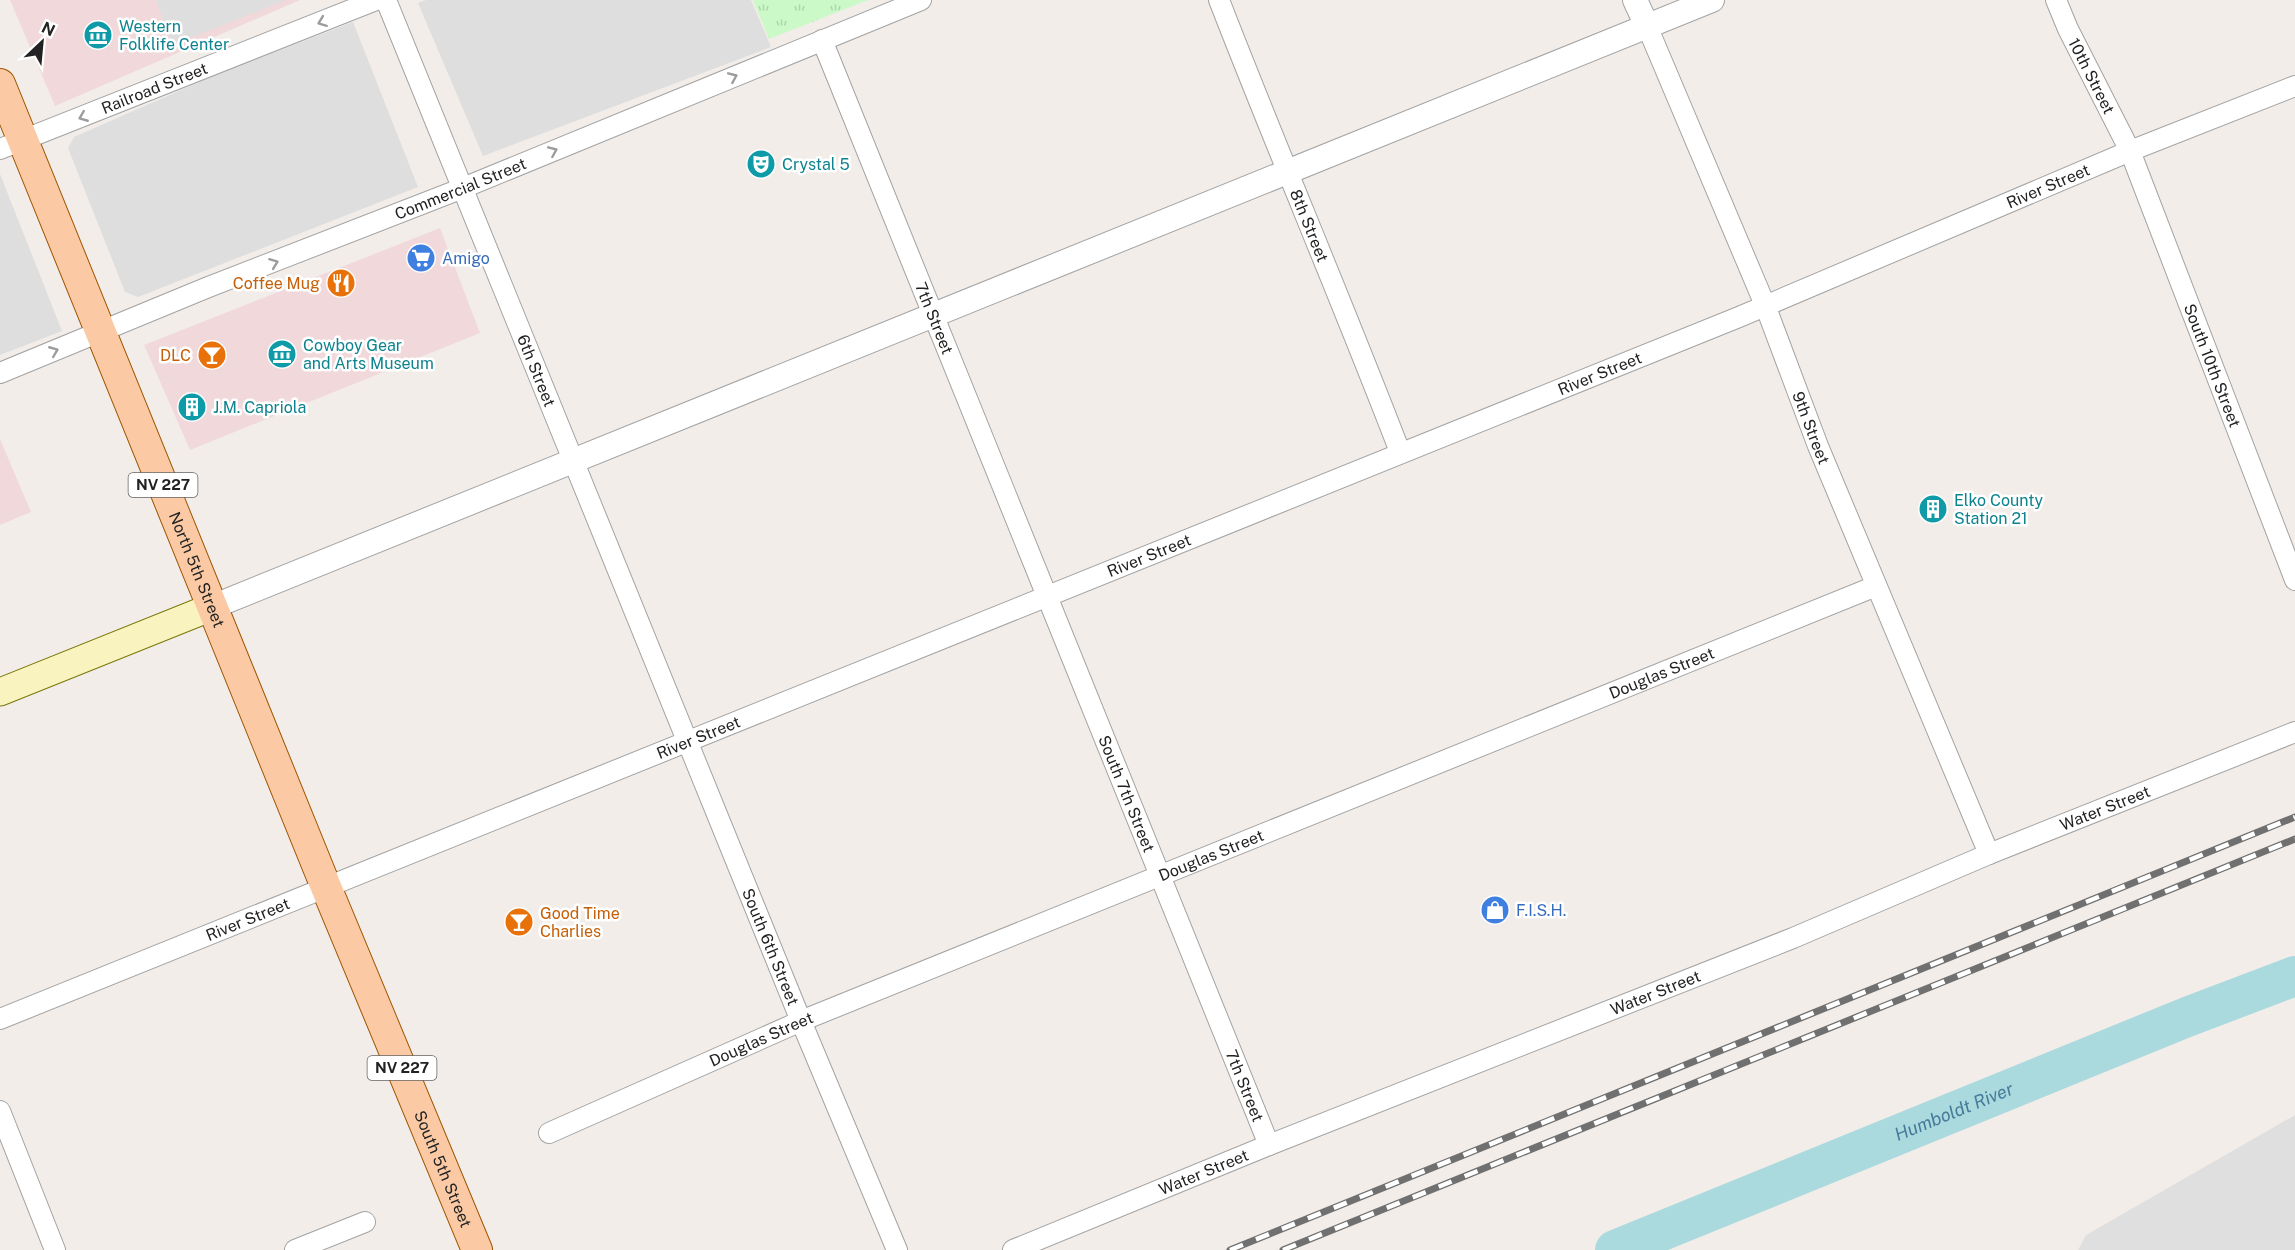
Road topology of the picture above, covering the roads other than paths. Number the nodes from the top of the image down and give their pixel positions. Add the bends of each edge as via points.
1 (376, 0) edge
2 (386, 0) edge
3 (921, 0) edge
4 (1219, 0) edge
5 (1635, 0) edge
6 (1712, 0) edge
7 (2056, 0) edge
8 (1647, 26) junction
9 (822, 40) junction
10 (0, 84) edge
11 (2295, 86) edge
12 (12, 145) edge
13 (2130, 152) junction
14 (1286, 172) junction
15 (463, 188) junction
16 (1765, 305) junction
17 (932, 315) junction
18 (101, 331) junction
19 (0, 373) edge
20 (1400, 452) junction
21 (573, 461) junction
22 (2295, 580) edge
23 (1876, 586) junction
24 (1046, 595) junction
25 (212, 606) junction
26 (0, 692) edge
27 (2295, 732) edge
28 (687, 741) junction
29 (1989, 855) junction
30 (1160, 875) junction
31 (326, 886) junction
32 (0, 1019) edge
33 (801, 1021) junction
34 (1222, 1025) joint
35 (0, 1111) edge
36 (549, 1133) dead end
37 (1269, 1145) junction
38 (365, 1221) dead end
39 (55, 1250) edge
40 (295, 1250) edge
41 (477, 1250) edge
42 (897, 1250) edge
43 (1013, 1250) edge

1 -> 12 street, Railroad Street
2 - 15 street, 6th Street
3 - 9 street, Commercial Street
4 - 14 street, 8th Street
5 - 8 street, 9th Street
6 - 8 street
7 - 13 street, 10th Street
8 - 14 street
8 - 16 street, 9th Street
15 -> 9 street, Commercial Street
9 - 17 street, 7th Street
10 - 12 main road, North 5th Street / NV 227
11 - 13 street, River Street
12 - 18 main road, North 5th Street / NV 227
13 - 16 street, River Street
13 - 22 street, South 10th Street
14 - 17 street
14 - 20 street, 8th Street
18 -> 15 street, Commercial Street
15 - 21 street, 6th Street
16 - 20 street, River Street
16 - 23 street, 9th Street
17 - 21 street
17 - 24 street, 7th Street
19 -> 18 street, Commercial Street
18 - 25 main road, North 5th Street / NV 227
20 - 24 street, River Street
21 - 25 street
21 - 28 street, 6th Street
23 - 29 street, 9th Street
23 - 30 street, Douglas Street
24 - 28 street, River Street
24 - 30 street, South 7th Street
25 - 26 main road
25 - 31 main road, North 5th Street / NV 227
27 - 29 street, Water Street
28 - 31 street, River Street
28 - 33 street, South 6th Street
29 - 37 street, Water Street via 1782,942
30 - 33 street, Douglas Street
30 - 34 street, South 7th Street
31 - 32 street, River Street
31 - 41 main road, South 5th Street / NV 227
33 - 36 street, Douglas Street
33 - 42 street, South 6th Street
34 - 37 street, 7th Street
35 - 39 street
37 - 43 street, Water Street
38 - 40 street

